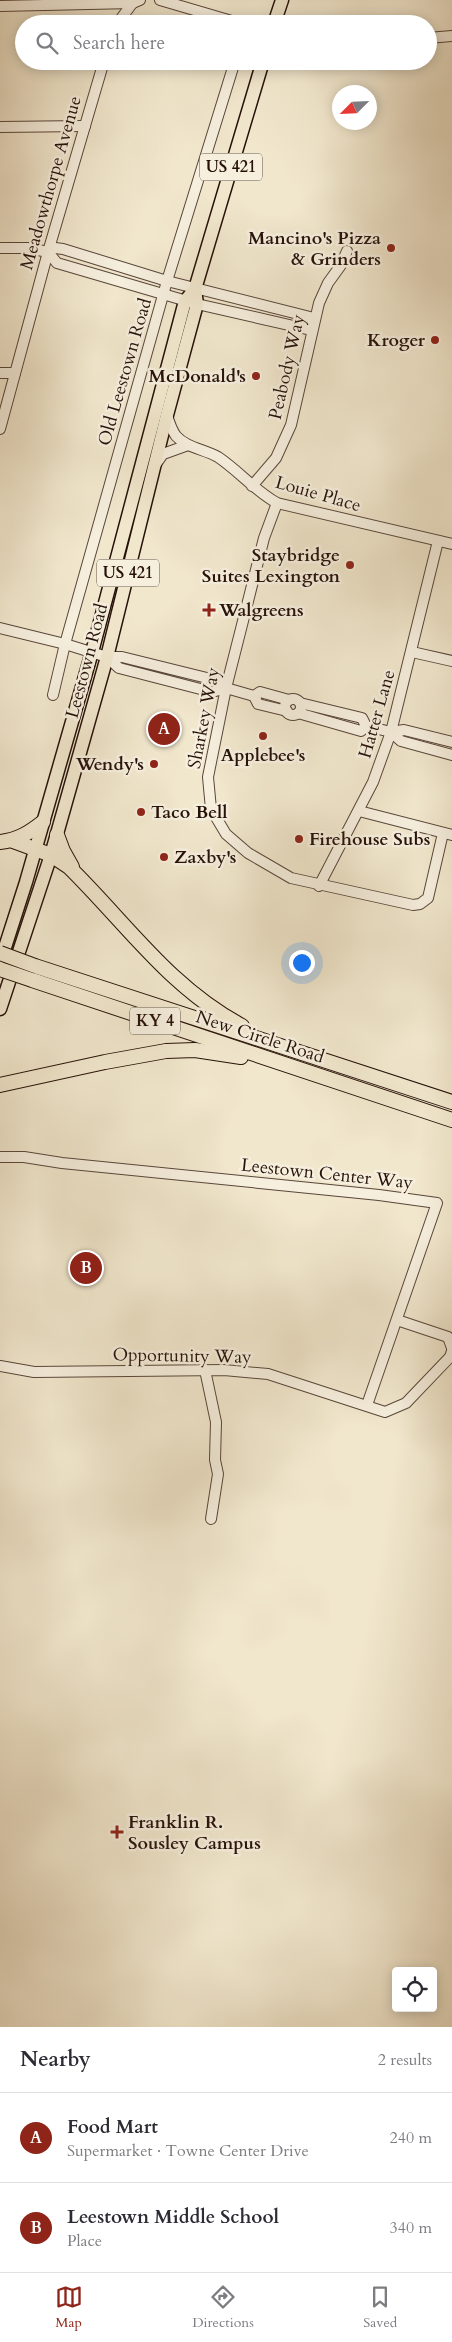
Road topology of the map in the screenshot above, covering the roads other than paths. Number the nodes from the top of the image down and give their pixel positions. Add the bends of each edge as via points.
1 (164, 0) edge
2 (282, 0) edge
3 (136, 1) edge
4 (0, 6) edge
5 (124, 15) edge
6 (213, 15) edge
7 (277, 15) edge
8 (452, 36) edge
9 (437, 37) edge
10 (101, 70) edge
11 (233, 70) edge
12 (260, 70) edge
13 (85, 126) junction
14 (0, 127) edge
15 (0, 248) edge
16 (347, 250) dead end
17 (48, 252) junction
18 (167, 281) junction
19 (195, 289) junction
20 (163, 295) junction
21 (191, 303) junction
22 (314, 318) junction
23 (311, 330) junction
24 (0, 373) edge
25 (15, 373) junction
26 (167, 414) junction
27 (0, 429) edge
28 (188, 445) junction
29 (156, 464) junction
30 (252, 486) junction
31 (277, 503) junction
32 (438, 541) junction
33 (452, 544) edge
34 (0, 628) edge
35 (65, 644) junction
36 (92, 652) junction
37 (412, 652) junction
38 (107, 657) junction
39 (452, 662) edge
40 (226, 688) junction
41 (53, 694) dead end
42 (254, 696) junction
43 (289, 700) junction
44 (299, 708) junction
45 (287, 711) junction
46 (391, 732) junction
47 (452, 742) edge
48 (452, 755) edge
49 (359, 811) junction
50 (43, 822) junction
51 (57, 834) junction
52 (448, 834) edge
53 (6, 842) edge
54 (35, 850) junction
55 (52, 856) junction
56 (78, 876) junction
57 (319, 886) junction
58 (0, 953) edge
59 (0, 963) edge
60 (0, 969) edge
61 (0, 1009) edge
62 (264, 1040) junction
63 (278, 1062) junction
64 (2, 1083) edge
65 (452, 1102) edge
66 (452, 1120) edge
67 (0, 1157) edge
68 (397, 1320) junction
69 (452, 1350) edge
70 (0, 1366) edge
71 (205, 1370) junction
72 (367, 1405) junction
73 (211, 1519) dead end

1 - 6 street
2 - 7 main road
3 - 4 street
3 - 5 street
8 - 9 street
10 - 13 street, Meadowthorpe Avenue
11 - 18 street, Old Leestown Road
12 - 19 main road, Leestown Road / US 421
13 - 14 street
13 - 17 street, Meadowthorpe Avenue
15 - 17 street
16 - 22 street, Peabody Way via 328,283
17 - 18 street via 55,248 63,249
17 - 20 street via 58,263
17 - 25 street, Meadowthorpe Avenue
18 - 19 street
18 - 20 street, Old Leestown Road
19 - 21 main road, Leestown Road / US 421
19 - 22 street
20 - 21 street
20 - 35 street, Old Leestown Road
21 - 23 street
21 - 26 main road, Leestown Road / US 421
21 - 36 main road, Leestown Road / US 421
22 - 23 street, Peabody Way
23 - 30 street, Peabody Way via 292,425 276,458
24 - 25 street
25 - 27 street, Meadowthorpe Avenue
26 - 28 street, Louie Place via 169,425
26 - 29 main road, Leestown Road / US 421
28 - 29 street via 163,454
28 - 30 street, Louie Place via 218,458
29 - 38 main road, Leestown Road / US 421
30 - 31 street, Louie Place
31 - 32 street, Louie Place
31 - 40 street, Sharkey Way via 264,538
32 - 33 street, Louie Place
32 - 37 street, Hatter Lane
34 - 35 street
35 - 36 street
35 - 41 street, Old Leestown Road
36 - 38 street
36 - 50 main road, Leestown Road / US 421
37 - 39 street
37 - 46 street, Hatter Lane
38 - 40 street via 122,657 208,678
38 - 51 main road, Leestown Road / US 421
40 - 42 street
40 - 57 street, Sharkey Way via 208,777 211,809 226,834 248,853 291,878
42 - 43 street via 260,692
42 - 45 street via 258,704
43 - 44 street via 296,700
43 - 45 street
44 - 45 street via 291,714
44 - 46 street via 361,731 366,726
46 - 47 street via 404,730
46 - 48 street via 401,741
46 - 49 street, Hatter Lane
49 - 52 street
49 - 57 street, Hatter Lane
50 - 53 highway via 31,832
50 - 54 main road, Leestown Road / US 421
51 - 55 main road, Leestown Road / US 421
51 - 56 highway
52 - 57 street, Sharkey Way via 428,898 420,904
53 - 54 highway
54 - 55 highway
54 - 59 main road, Leestown Road / US 421
55 - 56 highway
55 - 61 main road, Leestown Road / US 421
56 - 62 highway via 176,980 221,1014
58 - 62 highway, New Circle Road / KY 4, bridge
60 - 63 highway, New Circle Road / KY 4, bridge
62 - 65 highway, New Circle Road / KY 4
63 - 64 highway via 195,1050 173,1051
63 - 66 highway, New Circle Road / KY 4
67 - 68 street, Leestown Center Way via 24,1157 437,1203
68 - 69 street, Opportunity Way via 448,1337
68 - 72 street, Leestown Center Way
69 - 72 street, Opportunity Way via 450,1357 406,1403 385,1412
70 - 71 street, Opportunity Way via 34,1372
71 - 72 street, Opportunity Way via 268,1374
71 - 73 street via 216,1422 218,1474

